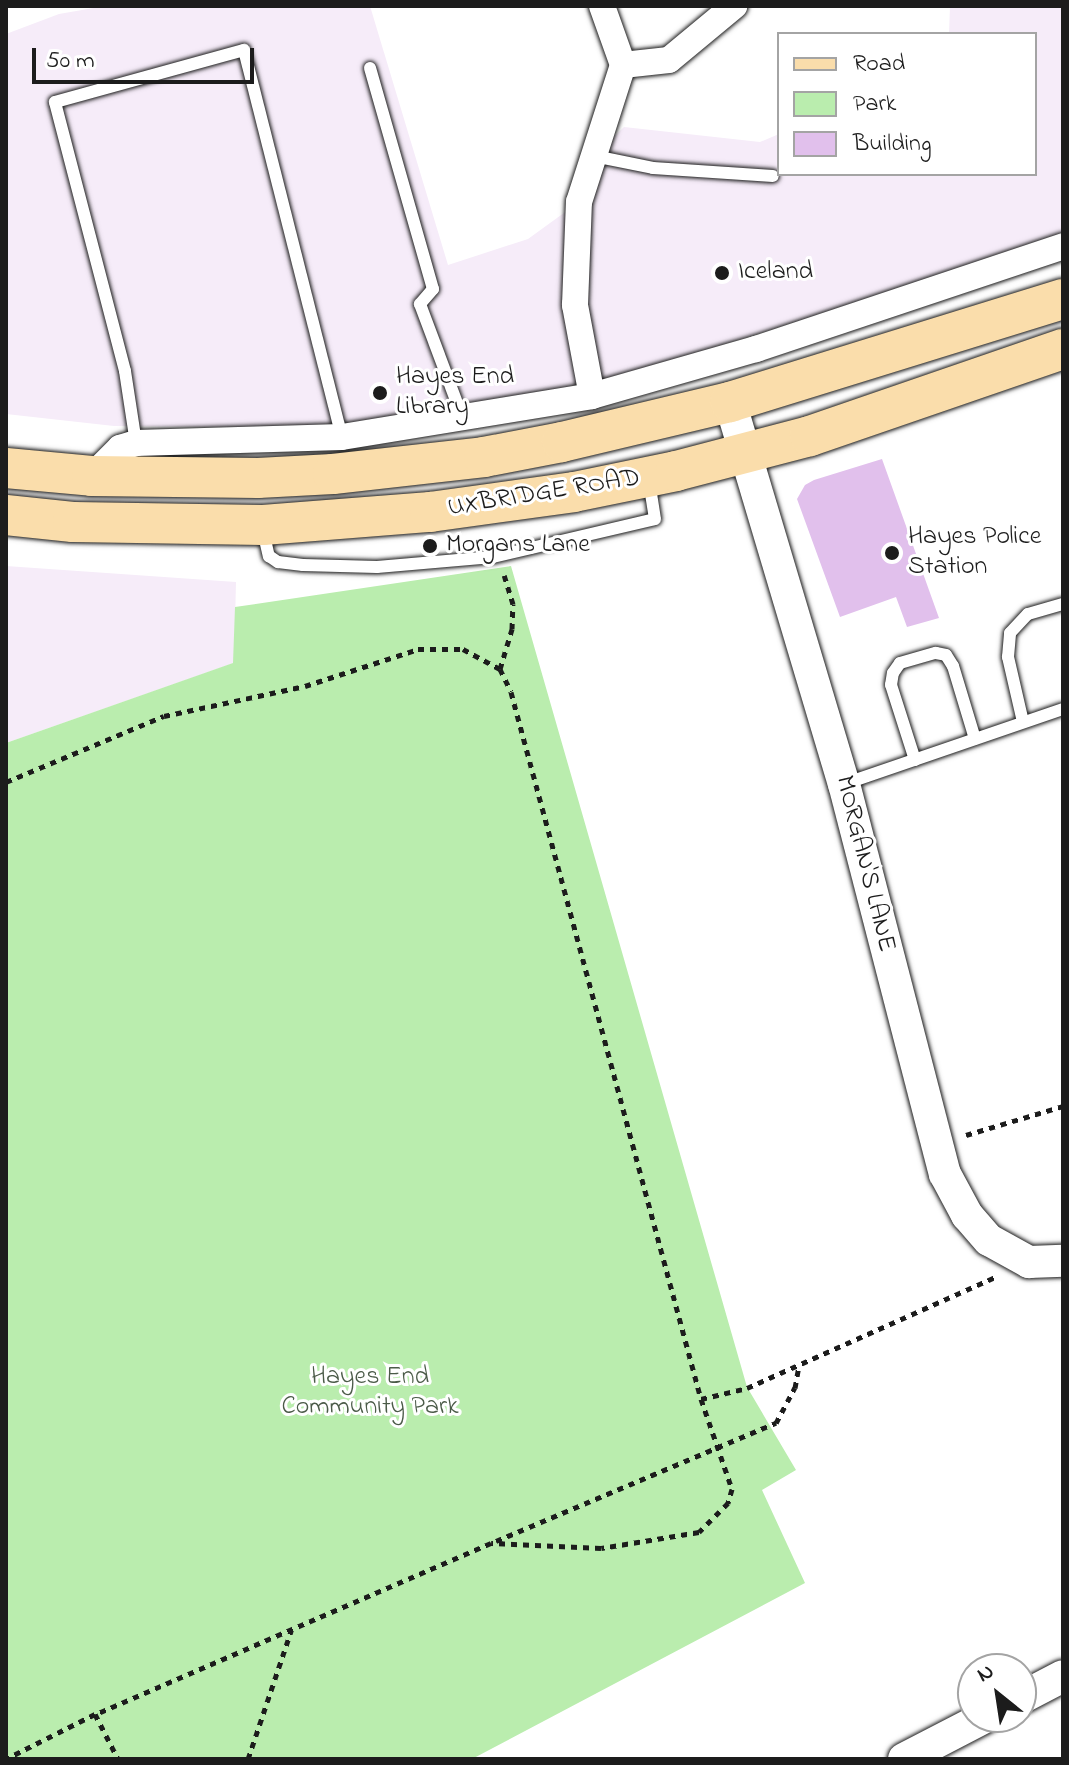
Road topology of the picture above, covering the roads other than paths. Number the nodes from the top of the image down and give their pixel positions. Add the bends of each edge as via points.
1 (602, 6) edge
2 (734, 6) edge
3 (623, 65) junction
4 (370, 68) dead end
5 (594, 156) junction
6 (773, 176) dead end
7 (1063, 246) edge
8 (1063, 299) edge
9 (1063, 349) edge
10 (592, 396) junction
11 (730, 402) junction
12 (463, 419) junction
13 (342, 437) junction
14 (136, 443) junction
15 (743, 453) junction
16 (6, 468) edge
17 (92, 476) junction
18 (648, 477) junction
19 (6, 515) edge
20 (263, 525) junction
21 (1063, 604) edge
22 (1063, 709) edge
23 (1023, 722) junction
24 (975, 739) junction
25 (915, 760) junction
26 (844, 784) junction
27 (1063, 1261) edge
28 (1063, 1676) edge
29 (1037, 1690) edge
30 (957, 1732) edge
31 (904, 1759) edge

1 - 3 street
2 - 3 street via 669,60
3 - 5 street
4 - 12 lane via 433,289 420,304
5 - 6 lane via 653,168
5 - 10 street via 579,202 575,305
7 - 10 street via 711,363
8 - 11 main road, UXBRIDGE ROAD
9 - 15 main road, UXBRIDGE ROAD via 810,436
10 - 12 street
11 - 15 street, MORGAN'S LANE
11 - 17 main road, UXBRIDGE ROAD via 562,442 391,469 258,478
12 - 13 street
13 - 14 street
13 - 14 lane via 244,50 55,102 123,362
14 - 17 street via 106,458
15 - 18 main road, UXBRIDGE ROAD
15 - 26 street, MORGAN'S LANE
16 - 17 main road, UXBRIDGE ROAD
18 - 20 main road, UXBRIDGE ROAD via 430,512
18 - 20 lane via 655,519 493,557 377,567 278,562 264,545
19 - 20 main road, UXBRIDGE ROAD via 73,522
21 - 23 lane via 1028,614 1010,633 1008,657
22 - 23 lane
23 - 24 lane
24 - 25 lane
24 - 25 lane via 946,655 900,663 891,685
25 - 26 lane
26 - 27 street, MORGAN'S LANE via 935,1144 957,1199 976,1228 1003,1251 1029,1262
28 - 29 street
30 - 31 street

